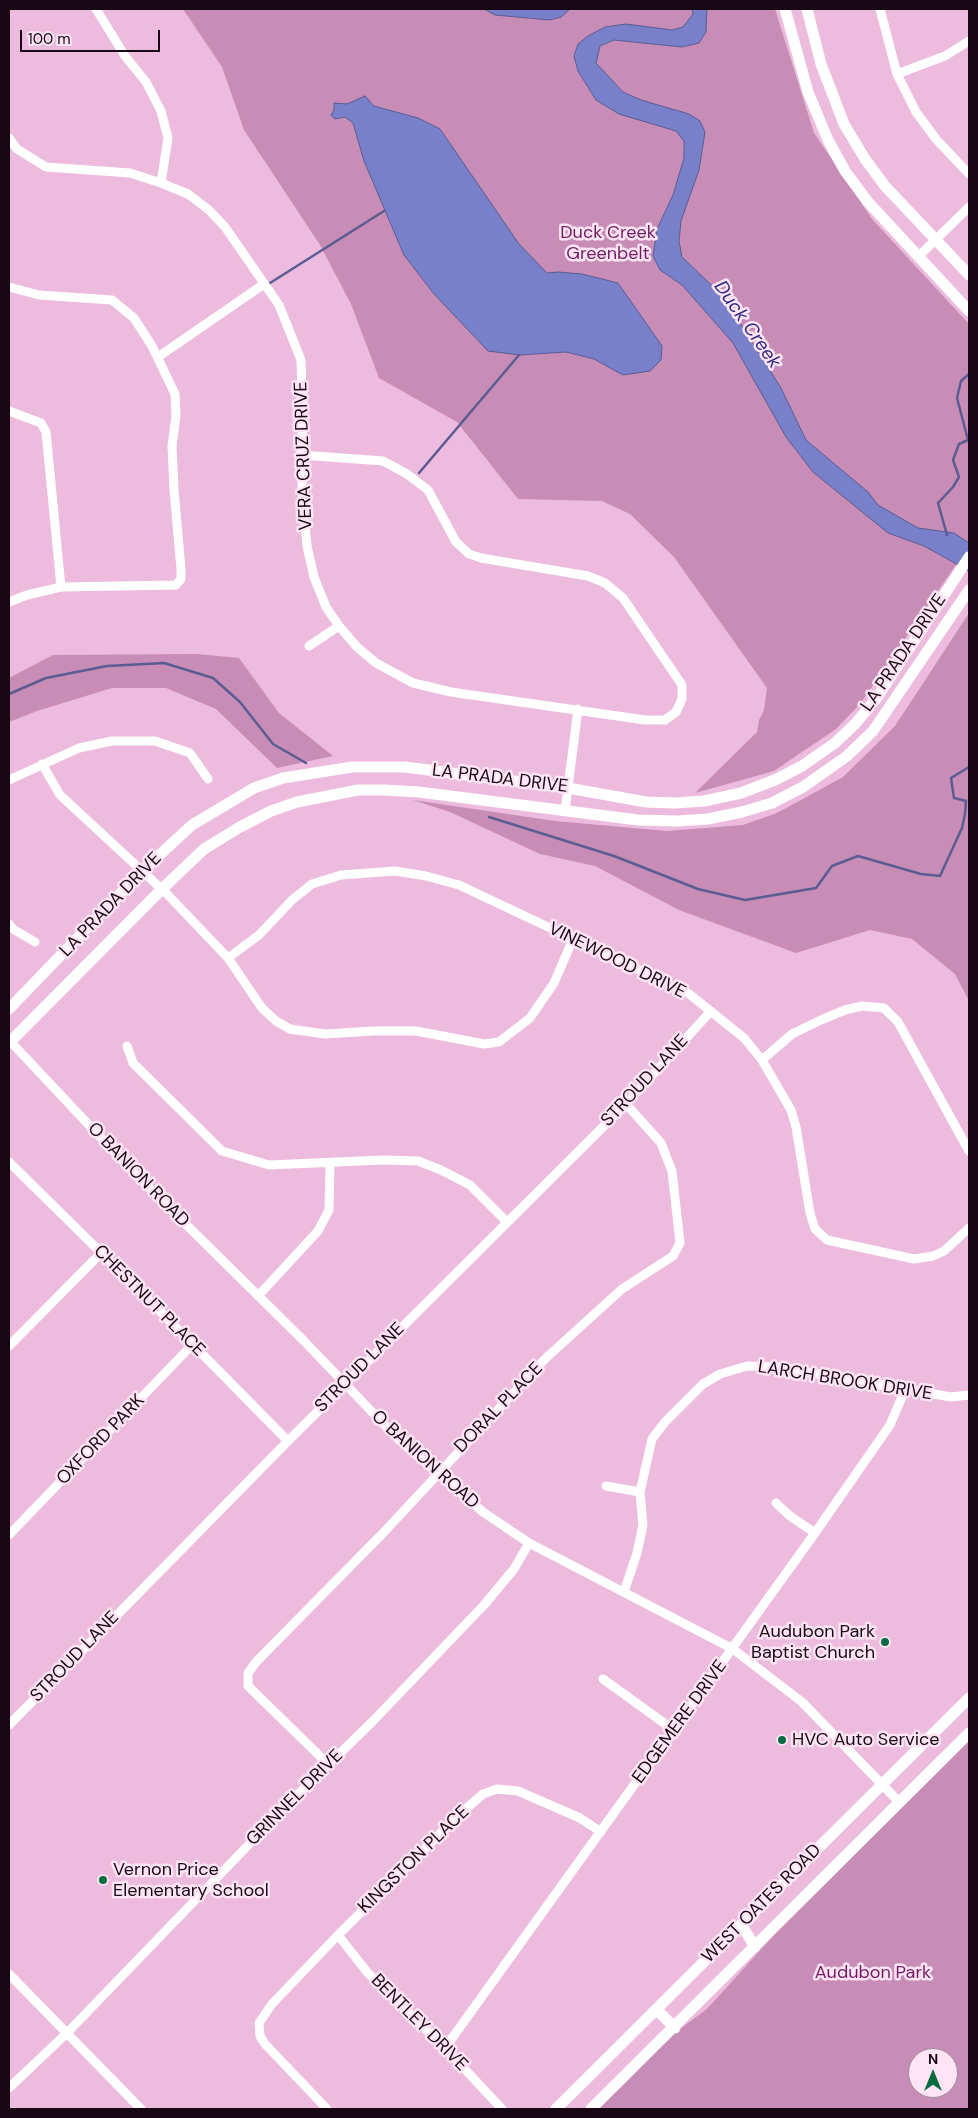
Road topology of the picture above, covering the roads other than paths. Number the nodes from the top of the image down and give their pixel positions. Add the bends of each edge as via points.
1 (96, 9) edge
2 (786, 9) edge
3 (808, 9) edge
4 (880, 9) edge
5 (969, 40) edge
6 (897, 74) junction
7 (9, 138) edge
8 (969, 174) edge
9 (161, 183) junction
10 (969, 207) edge
11 (935, 239) junction
12 (919, 256) junction
13 (969, 275) edge
14 (264, 284) junction
15 (9, 286) edge
16 (969, 311) edge
17 (158, 357) junction
18 (9, 411) edge
19 (301, 455) junction
20 (969, 557) edge
21 (60, 587) junction
22 (969, 590) edge
23 (9, 602) edge
24 (339, 626) junction
25 (310, 646) dead end
26 (578, 710) junction
27 (42, 764) junction
28 (9, 780) edge
29 (208, 780) dead end
30 (568, 788) junction
31 (565, 811) junction
32 (141, 872) junction
33 (162, 889) junction
34 (9, 924) edge
35 (573, 939) junction
36 (35, 942) dead end
37 (228, 958) junction
38 (9, 1009) edge
39 (711, 1012) junction
40 (9, 1042) edge
41 (127, 1046) dead end
42 (762, 1060) junction
43 (626, 1104) junction
44 (969, 1151) edge
45 (9, 1162) edge
46 (330, 1164) junction
47 (507, 1222) junction
48 (969, 1228) edge
49 (101, 1253) junction
50 (258, 1296) junction
51 (192, 1345) junction
52 (9, 1346) edge
53 (345, 1384) junction
54 (905, 1390) junction
55 (969, 1395) edge
56 (288, 1441) junction
57 (437, 1473) junction
58 (606, 1486) dead end
59 (640, 1492) junction
60 (776, 1502) dead end
61 (815, 1532) junction
62 (9, 1534) edge
63 (529, 1543) junction
64 (624, 1592) junction
65 (733, 1649) junction
66 (603, 1679) dead end
67 (969, 1698) edge
68 (9, 1725) edge
69 (674, 1731) junction
70 (969, 1734) edge
71 (329, 1765) junction
72 (882, 1784) junction
73 (900, 1803) junction
74 (601, 1832) junction
75 (741, 1924) junction
76 (338, 1935) junction
77 (755, 1947) junction
78 (9, 1974) edge
79 (656, 2009) junction
80 (675, 2028) junction
81 (67, 2033) junction
82 (445, 2048) junction
83 (9, 2088) edge
84 (141, 2109) edge
85 (327, 2109) edge
86 (502, 2109) edge
87 (556, 2109) edge
88 (591, 2109) edge

1 - 9 street via 125,56 146,82 161,111 168,138
2 - 12 main road via 808,92 841,164 868,202
3 - 11 main road via 821,64 844,124 885,186
4 - 6 street
5 - 6 street via 946,56
6 - 8 street via 916,112
7 - 9 street, VERA CRUZ DRIVE via 17,149 46,167 130,173
9 - 14 street, VERA CRUZ DRIVE via 188,194 209,210 225,227
10 - 11 street
11 - 12 street
11 - 13 main road
12 - 16 main road
14 - 17 street
14 - 19 street, VERA CRUZ DRIVE via 280,305 301,360
15 - 17 street via 39,295 112,300 134,318
17 - 21 street via 175,394 172,446 181,579 176,585 165,587
18 - 21 street via 41,423 46,432
19 - 24 street, VERA CRUZ DRIVE via 307,546 314,577 326,607
19 - 26 street, VERA CRUZ DRIVE via 383,461 428,490 456,542 469,554 588,576 605,583 623,598 682,686 682,699 676,712 665,720
20 - 30 main road, LA PRADA DRIVE via 876,699 835,743 802,766 741,793 704,802 646,802
21 - 23 street via 27,594
22 - 31 main road, LA PRADA DRIVE via 878,724 847,756 803,787 772,803 708,819 638,820
24 - 25 street
24 - 26 street, VERA CRUZ DRIVE via 376,663 413,683 451,692
26 - 30 street
27 - 28 street
27 - 29 street via 79,748 112,741 155,741 190,753
27 - 32 street via 60,795
30 - 31 street
30 - 32 main road, LA PRADA DRIVE via 405,767 333,768 284,778 254,788 226,803 192,825
31 - 33 main road, LA PRADA DRIVE via 419,792 358,790 332,794 271,811 240,826 204,849
32 - 33 street
32 - 38 main road, LA PRADA DRIVE
33 - 37 street
33 - 40 main road, LA PRADA DRIVE
34 - 36 street
35 - 37 street, VINEWOOD DRIVE via 459,885 395,871 365,872 312,884 258,935
35 - 37 street via 554,983 530,1018 499,1042 484,1044 416,1031 325,1034 290,1029 262,1008
35 - 39 street, VINEWOOD DRIVE via 688,993
39 - 42 street, VINEWOOD DRIVE via 744,1038
39 - 43 street, STROUD LANE
40 - 50 street, O BANION ROAD
41 - 46 street via 133,1063 222,1151 269,1165
42 - 44 street via 792,1034 821,1020 862,1006 884,1008 898,1022
42 - 48 street, VINEWOOD DRIVE via 791,1110 810,1213 815,1230 827,1240 914,1259 944,1251
43 - 47 street, STROUD LANE
43 - 57 street, DORAL PLACE via 661,1143 672,1171 680,1243 673,1256 622,1289 546,1358
45 - 49 street, CHESTNUT PLACE
46 - 47 street via 418,1161 470,1185
46 - 50 street via 329,1210 318,1231
47 - 53 street, STROUD LANE
49 - 51 street, CHESTNUT PLACE
49 - 52 street
50 - 53 street, O BANION ROAD
51 - 56 street, CHESTNUT PLACE
51 - 62 street, OXFORD PARK
53 - 56 street, STROUD LANE
53 - 57 street, O BANION ROAD via 398,1439
54 - 55 street, LARCH BROOK DRIVE via 951,1397
54 - 59 street, LARCH BROOK DRIVE via 777,1367 748,1366 720,1374 703,1384 652,1438
54 - 61 street, EDGEMERE DRIVE via 890,1425
56 - 68 street, STROUD LANE
57 - 63 street, O BANION ROAD via 483,1512
57 - 71 street, DORAL PLACE via 248,1673 248,1686
58 - 59 street
59 - 64 street, LARCH BROOK DRIVE via 643,1524
60 - 61 street via 790,1516
61 - 65 street, EDGEMERE DRIVE
63 - 64 street, O BANION ROAD
63 - 71 street, GRINNEL DRIVE via 514,1569 484,1605
64 - 65 street, O BANION ROAD
65 - 69 street, EDGEMERE DRIVE
65 - 72 street, O BANION ROAD via 802,1702
66 - 69 street
67 - 72 main road, WEST OATES ROAD
69 - 74 street, EDGEMERE DRIVE
70 - 73 main road, WEST OATES ROAD
71 - 81 street, GRINNEL DRIVE
72 - 73 street, O BANION ROAD
72 - 75 main road, WEST OATES ROAD
73 - 77 main road, WEST OATES ROAD
74 - 76 street, KINGSTON PLACE via 580,1818 518,1791 497,1789 483,1794
74 - 82 street, EDGEMERE DRIVE
75 - 77 main road
75 - 79 main road, WEST OATES ROAD
76 - 82 street, BENTLEY DRIVE via 367,1972
76 - 85 street, KINGSTON PLACE via 272,2004 259,2023 260,2036 265,2044
77 - 80 main road, WEST OATES ROAD
78 - 81 street
79 - 80 main road
79 - 87 main road, WEST OATES ROAD
80 - 88 main road, WEST OATES ROAD
81 - 83 street, GRINNEL DRIVE
81 - 84 street
82 - 86 street, BENTLEY DRIVE

